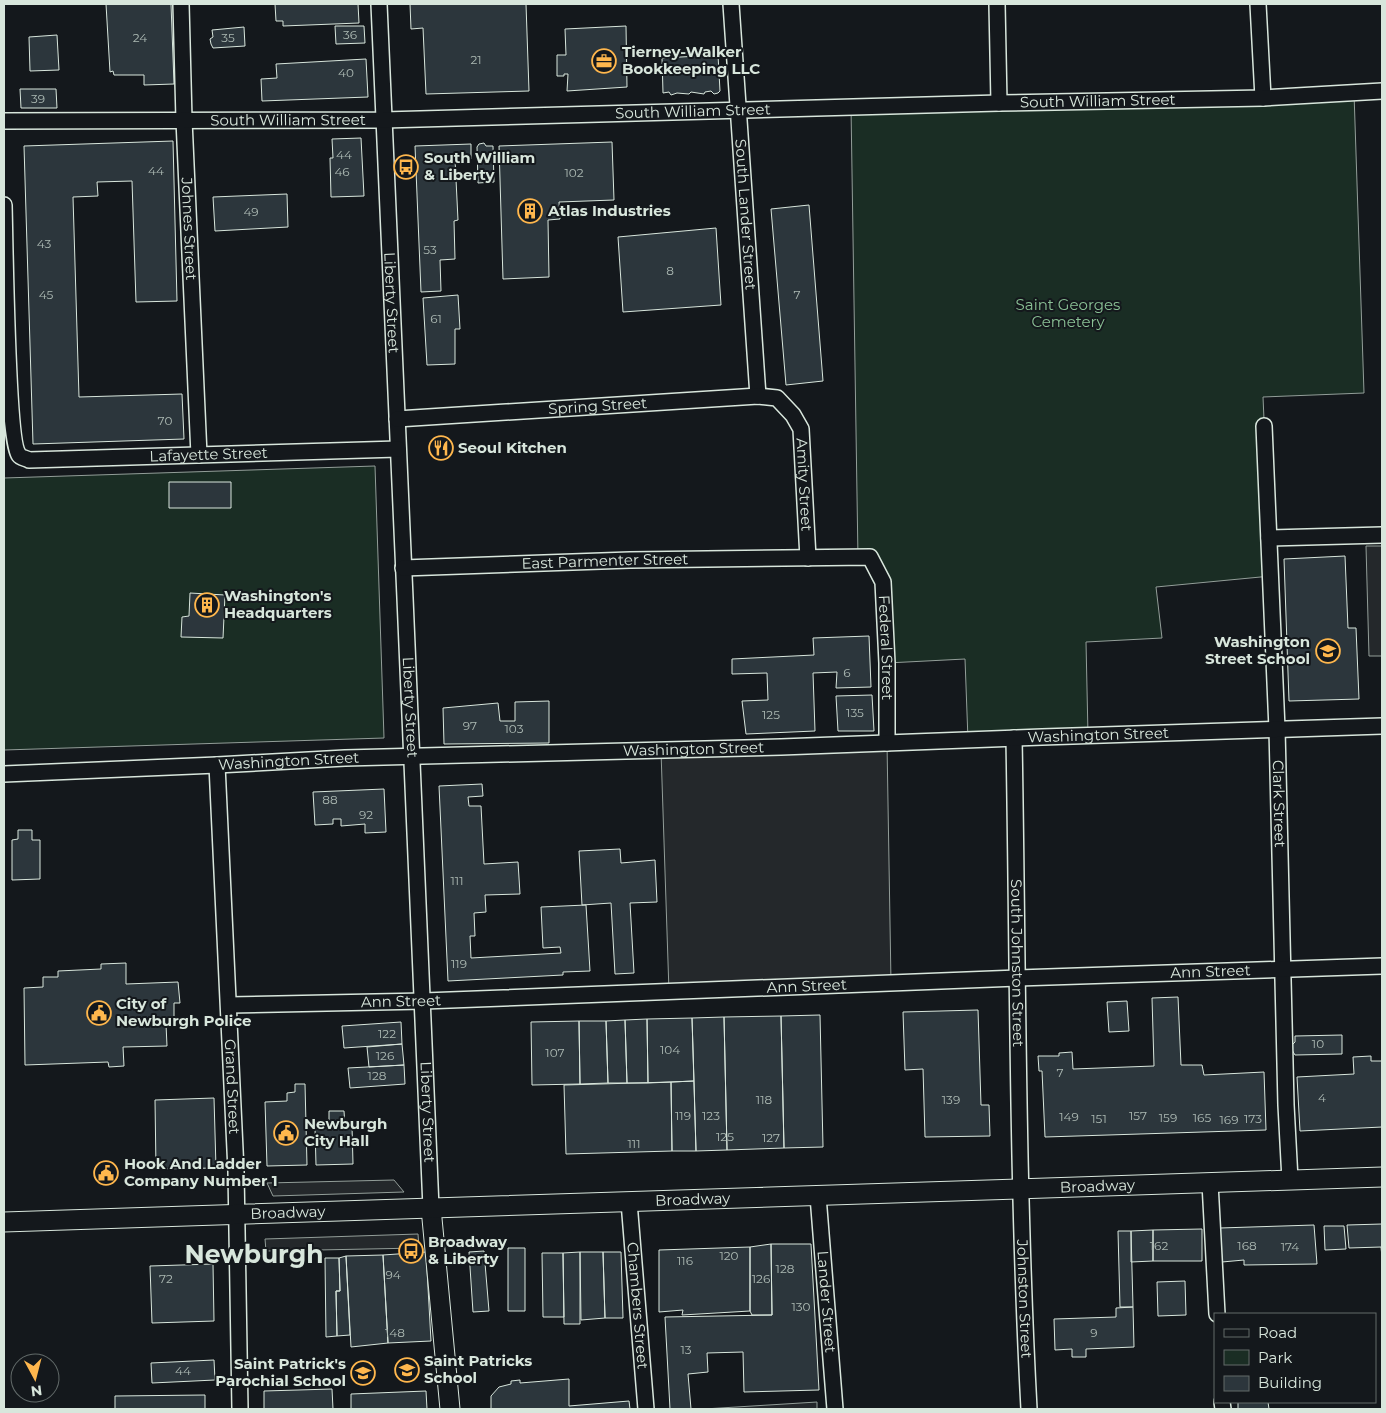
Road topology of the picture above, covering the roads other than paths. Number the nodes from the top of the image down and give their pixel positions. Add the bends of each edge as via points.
1 (181, 4) edge
2 (379, 4) edge
3 (731, 4) edge
4 (997, 4) edge
5 (1258, 4) edge
6 (1382, 91) edge
7 (1262, 98) junction
8 (999, 103) junction
9 (737, 110) junction
10 (184, 120) junction
11 (384, 120) junction
12 (4, 121) edge
13 (4, 205) edge
14 (7, 384) edge
15 (758, 396) junction
16 (793, 414) joint
17 (397, 418) junction
18 (1264, 426) dead end
19 (398, 450) junction
20 (199, 455) junction
21 (1382, 534) edge
22 (1269, 538) junction
23 (808, 558) junction
24 (403, 568) junction
25 (1382, 726) edge
26 (1277, 729) junction
27 (1014, 738) junction
28 (887, 743) junction
29 (411, 757) junction
30 (218, 765) junction
31 (4, 774) edge
32 (1382, 966) edge
33 (1282, 970) junction
34 (1018, 978) junction
35 (424, 1001) junction
36 (229, 1005) junction
37 (1382, 1177) edge
38 (1290, 1180) junction
39 (1210, 1183) junction
40 (1020, 1189) junction
41 (818, 1196) junction
42 (629, 1202) junction
43 (431, 1208) junction
44 (237, 1214) junction
45 (4, 1222) edge
46 (1217, 1313) edge
47 (240, 1409) edge
48 (450, 1409) edge
49 (646, 1409) edge
50 (835, 1409) edge
51 (1029, 1409) edge

1 - 10 street, Johnes Street
2 - 11 street, Liberty Street
3 - 9 street, South Lander Street
4 - 8 street
5 - 7 street
6 - 7 street, South William Street
7 - 8 street, South William Street
8 - 9 street, South William Street
9 - 11 street, South William Street
9 - 15 street, South Lander Street
10 - 11 street, South William Street
10 - 12 street, South William Street
10 - 20 street, Johnes Street
11 - 17 street, Liberty Street
13 - 14 street
14 - 20 street, Lafayette Street via 18,455 29,460
15 - 16 street, Spring Street via 777,398
15 - 17 street, Spring Street
16 - 23 street, Amity Street via 801,430
17 - 19 street, Liberty Street
18 - 22 street, Clark Street
19 - 20 street, Lafayette Street
19 - 24 street, Liberty Street
21 - 22 street
22 - 26 street, Clark Street
23 - 24 street, East Parmenter Street
23 - 28 street, Federal Street via 870,557 883,582
24 - 29 street, Liberty Street
25 - 26 street, Washington Street
26 - 27 street, Washington Street
26 - 33 street, Clark Street
27 - 28 street, Washington Street
27 - 34 street, South Johnston Street
28 - 29 street, Washington Street
29 - 30 street, Washington Street
29 - 35 street, Liberty Street
30 - 31 street, Washington Street
30 - 36 street, Grand Street
32 - 33 street, Ann Street
33 - 34 street, Ann Street
33 - 38 street, Clark Street
34 - 35 street, Ann Street
34 - 40 street, South Johnston Street
35 - 36 street, Ann Street
35 - 43 street, Liberty Street
36 - 44 street, Grand Street
37 - 38 street, Broadway
38 - 39 street, Broadway
39 - 40 street, Broadway
39 - 46 street
40 - 41 street, Broadway
40 - 51 street, Johnston Street
41 - 42 street, Broadway
41 - 50 street, Lander Street
42 - 43 street, Broadway
42 - 49 street, Chambers Street
43 - 44 street, Broadway
43 - 48 street, Liberty Street
44 - 45 street, Broadway
44 - 47 street, Grand Street

